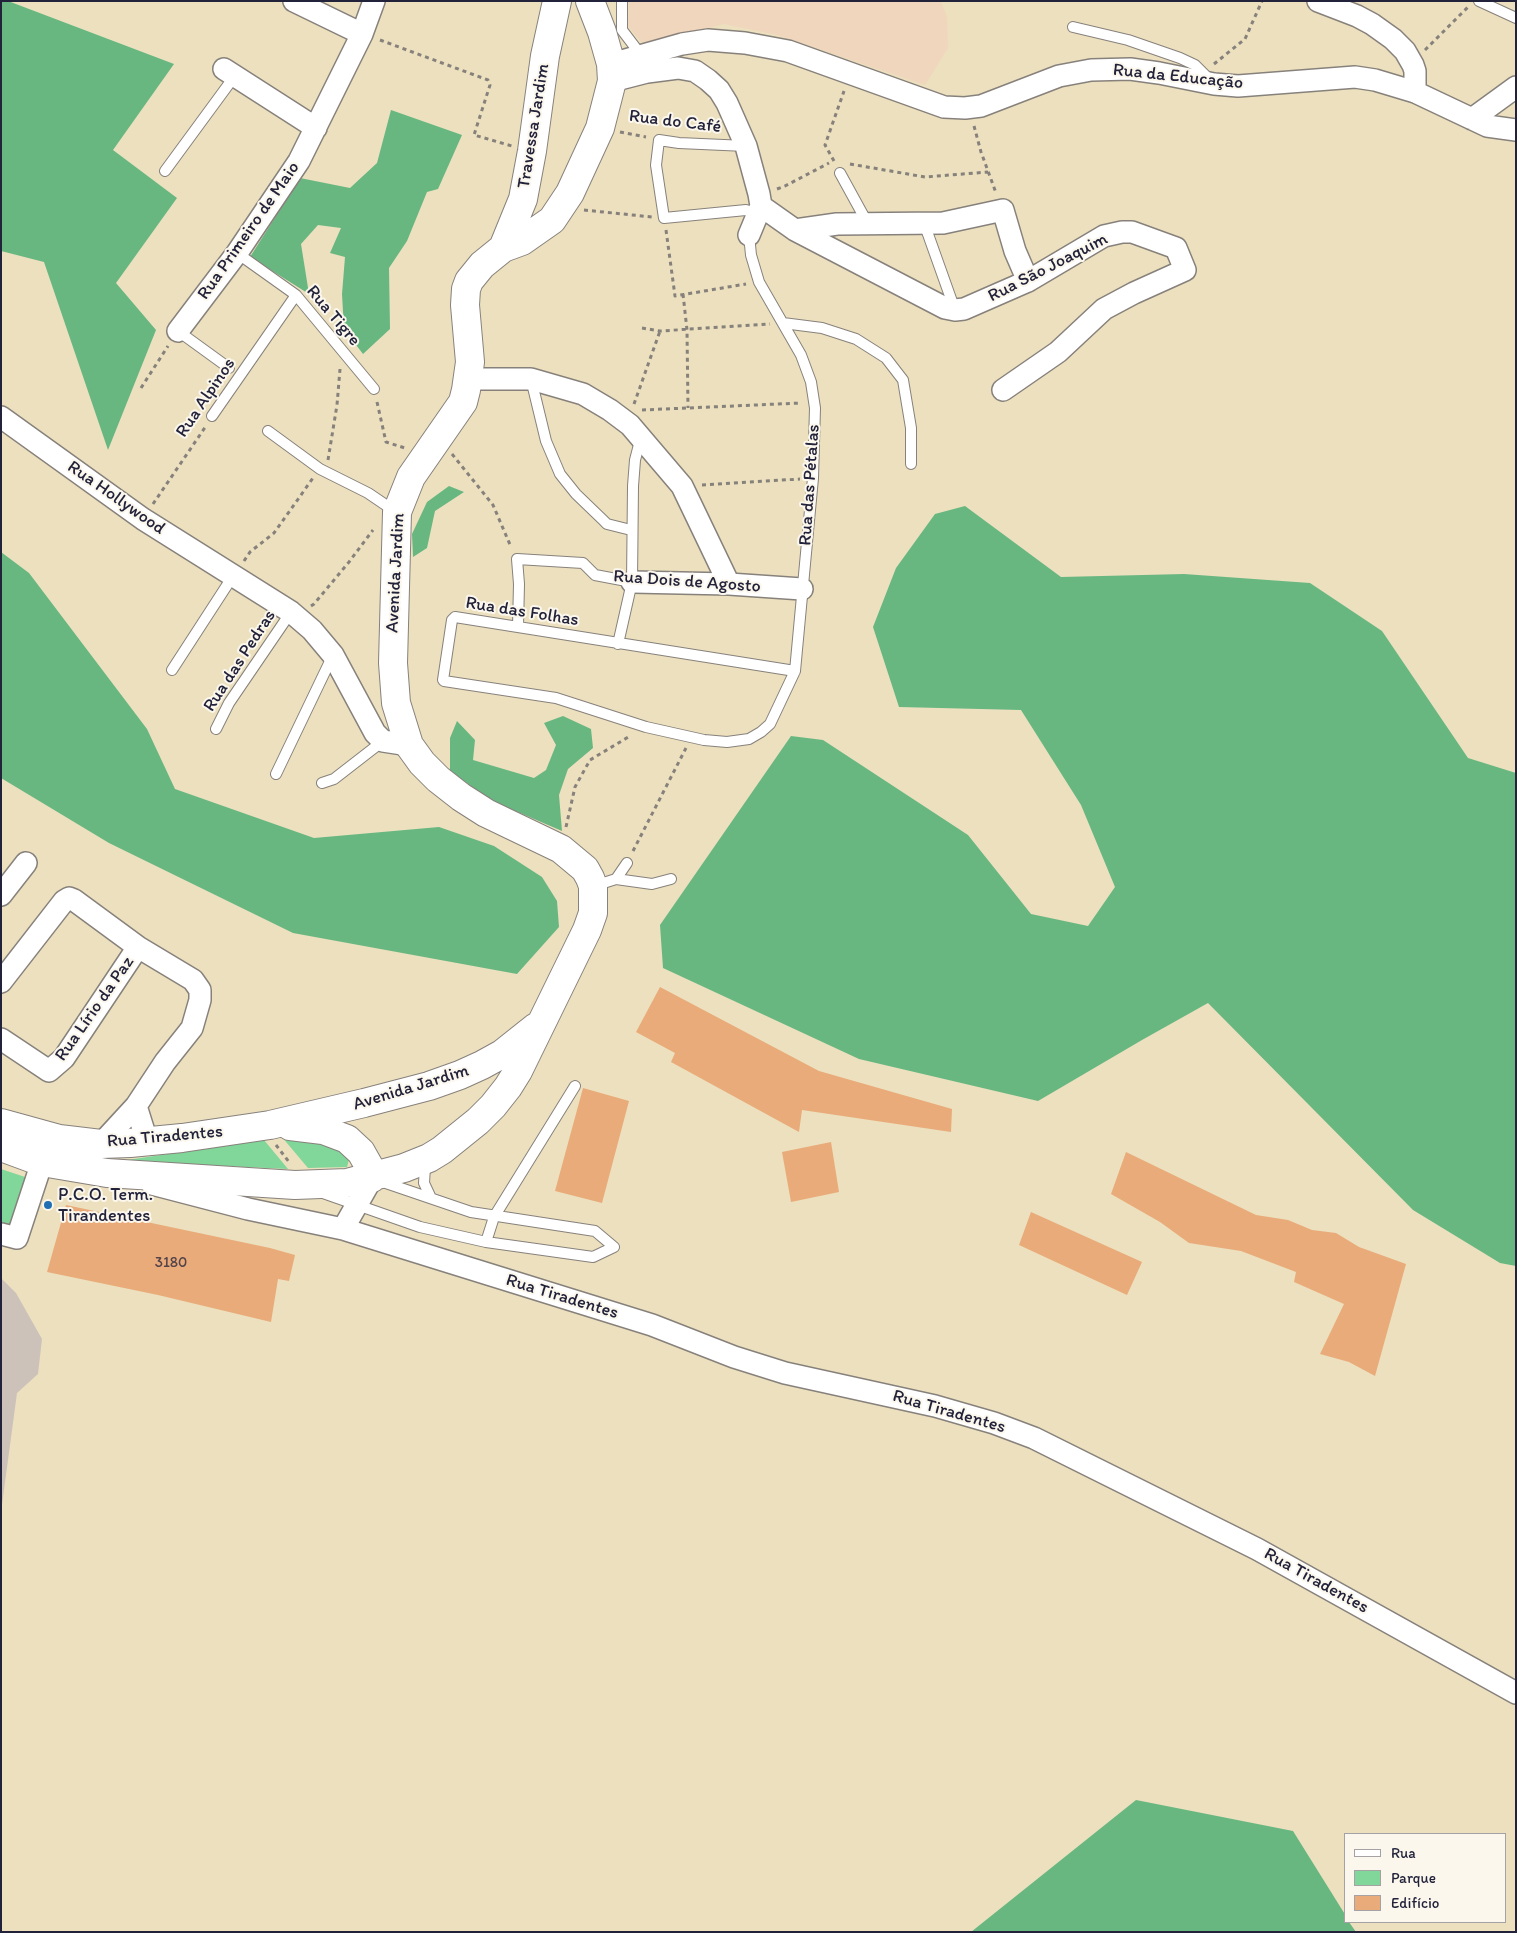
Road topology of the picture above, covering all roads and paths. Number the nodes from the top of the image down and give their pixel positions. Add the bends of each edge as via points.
1 (294, 1) edge
2 (374, 1) edge
3 (557, 1) edge
4 (590, 1) edge
5 (622, 1) edge
6 (1262, 1) edge
7 (1318, 1) edge
8 (1474, 1) edge
9 (1479, 1) edge
10 (1516, 18) edge
11 (1073, 27) dead end
12 (362, 34) junction
13 (641, 55) junction
14 (1410, 59) junction
15 (229, 73) joint
16 (611, 73) junction
17 (851, 73) junction
18 (1209, 78) junction
19 (1516, 87) edge
20 (1415, 92) junction
21 (974, 107) junction
22 (1472, 119) junction
23 (316, 128) junction
24 (600, 128) junction
25 (1516, 130) edge
26 (659, 140) junction
27 (746, 146) junction
28 (532, 151) junction
29 (834, 161) junction
30 (165, 171) dead end
31 (988, 172) junction
32 (840, 173) dead end
33 (760, 204) junction
34 (1003, 210) junction
35 (585, 211) dead end
36 (664, 218) junction
37 (924, 223) junction
38 (868, 224) junction
39 (525, 225) junction
40 (796, 230) junction
41 (749, 235) joint
42 (503, 248) joint
43 (237, 253) junction
44 (1028, 281) junction
45 (759, 282) junction
46 (683, 294) junction
47 (296, 295) junction
48 (955, 310) junction
49 (783, 324) junction
50 (642, 328) dead end
51 (687, 330) junction
52 (178, 331) junction
53 (660, 332) junction
54 (229, 368) dead end
55 (468, 379) junction
56 (531, 379) junction
57 (141, 388) dead end
58 (374, 389) joint
59 (1003, 390) dead end
60 (814, 403) junction
61 (688, 408) junction
62 (212, 416) joint
63 (1, 417) edge
64 (634, 424) junction
65 (268, 431) dead end
66 (439, 438) junction
67 (386, 442) dead end
68 (911, 464) dead end
69 (813, 478) junction
70 (682, 486) junction
71 (143, 519) junction
72 (387, 519) junction
73 (632, 530) junction
74 (517, 559) junction
75 (233, 576) junction
76 (632, 582) junction
77 (729, 584) junction
78 (802, 590) junction
79 (291, 612) junction
80 (518, 627) junction
81 (618, 644) junction
82 (333, 655) junction
83 (172, 670) dead end
84 (795, 671) junction
85 (646, 727) junction
86 (216, 728) dead end
87 (691, 737) junction
88 (396, 743) junction
89 (276, 774) dead end
90 (322, 784) dead end
91 (561, 849) junction
92 (26, 863) dead end
93 (627, 863) joint
94 (671, 879) dead end
95 (604, 883) junction
96 (1, 896) edge
97 (138, 946) junction
98 (1, 982) edge
99 (539, 1025) junction
100 (1, 1039) edge
101 (575, 1086) dead end
102 (136, 1106) junction
103 (271, 1132) junction
104 (4, 1133) edge
105 (146, 1141) junction
106 (101, 1144) junction
107 (429, 1158) junction
108 (42, 1162) junction
109 (107, 1173) junction
110 (297, 1174) junction
111 (372, 1178) junction
112 (431, 1198) junction
113 (356, 1206) junction
114 (494, 1217) junction
115 (343, 1229) junction
116 (9, 1236) edge
117 (486, 1242) junction
118 (1516, 1693) edge

1 - 12 street
2 - 12 street, Rua Primeiro de Maio
3 - 28 street, Travessa Jardim via 545,56
4 - 16 street via 606,45
5 - 13 lane via 622,30
6 - 18 path via 1245,39
7 - 14 street via 1372,24 1393,39
8 - 14 path via 1423,52
9 - 10 lane
11 - 18 lane via 1128,40 1180,58 1195,64
12 - 23 street, Rua Primeiro de Maio
12 - 28 path via 488,80 490,85 474,135
13 - 16 street, Rua da Educação
13 - 17 street, Rua da Educação via 699,42 745,43 788,51
14 - 20 street via 1415,71
15 - 23 street
15 - 30 lane
16 - 24 street
16 - 27 street via 678,68 695,71 719,90
17 - 21 street, Rua da Educação via 944,106
17 - 29 path via 825,145
18 - 20 street, Rua da Educação via 1238,86 1355,78 1375,80
18 - 21 street, Rua da Educação via 1130,69 1091,70 1059,76
19 - 22 street
20 - 22 street, Rua da Educação
21 - 31 path via 974,128
22 - 25 street, Rua da Educação via 1487,126
23 - 43 street, Rua Primeiro de Maio via 299,160
24 - 26 path, Rua do Café
24 - 39 street via 570,193 552,220
26 - 27 lane, Rua do Café
26 - 36 lane via 656,165
27 - 33 street
28 - 39 street, Travessa Jardim via 523,199
29 - 31 path via 925,177
29 - 33 path via 785,186
31 - 34 path
32 - 38 lane
33 - 36 lane via 746,210
33 - 40 street
33 - 41 street, Rua das Pétalas
34 - 37 street via 943,223
34 - 44 street via 1015,252
35 - 36 path
36 - 46 path via 676,296
37 - 38 street
37 - 48 lane
38 - 40 street via 837,224
39 - 42 street, Travessa Jardim
40 - 48 street via 945,308
41 - 45 lane, Rua das Pétalas
42 - 55 street, Avenida Jardim via 482,265 466,289
43 - 47 lane, Rua Tigre
43 - 52 street, Rua Primeiro de Maio
44 - 48 street, Rua São Joaquim
44 - 59 street, Rua São Joaquim via 1104,236 1122,232 1132,232 1176,248 1185,270 1104,309 1058,352
45 - 46 path
45 - 49 lane, Rua das Pétalas
46 - 51 path
47 - 58 lane, Rua Tigre
47 - 62 lane, Rua Alpinos
49 - 51 path
49 - 60 lane, Rua das Pétalas via 801,355 811,382
49 - 68 lane via 822,328 856,340 886,358 903,380 911,428
50 - 53 path
51 - 53 path
51 - 61 path
52 - 54 lane
52 - 57 path
53 - 64 path
55 - 56 street
55 - 66 street, Avenida Jardim via 463,402
56 - 64 street via 583,394
56 - 73 lane via 546,441 560,474 607,524
58 - 67 path
60 - 61 path
60 - 69 lane, Rua das Pétalas
61 - 64 path
62 - 71 path, Rua Alpinos
63 - 71 street, Rua Hollywood
64 - 70 street
64 - 73 lane
65 - 72 lane via 320,469 368,493
66 - 72 street, Avenida Jardim
66 - 74 path via 492,505
69 - 70 path
69 - 78 lane, Rua das Pétalas
70 - 77 street
71 - 75 street, Rua Hollywood
72 - 79 path via 314,604
72 - 88 street, Avenida Jardim
73 - 76 lane
74 - 76 lane, Rua Dois de Agosto via 583,563 595,575
74 - 80 lane
75 - 79 street, Rua Hollywood
75 - 83 lane
76 - 77 street, Rua Dois de Agosto
76 - 81 lane
77 - 78 street, Rua Dois de Agosto
78 - 84 lane, Rua das Pétalas
79 - 82 street, Rua Hollywood
79 - 86 lane, Rua das Pedras via 229,703
80 - 81 lane, Rua das Folhas
80 - 85 lane, Rua das Folhas via 455,617 444,681 556,698
81 - 84 lane, Rua das Folhas
82 - 88 street, Rua Hollywood via 375,733
82 - 89 lane
84 - 87 lane, Rua das Pétalas via 770,724 761,732 749,739 727,742
85 - 87 lane, Rua das Pétalas
85 - 91 path via 590,760 575,787
87 - 93 path
88 - 90 lane
88 - 91 street, Avenida Jardim via 460,797
91 - 95 street, Avenida Jardim via 585,869 590,878
92 - 96 street
93 - 95 lane
94 - 95 lane via 652,884
95 - 99 street, Avenida Jardim via 587,930
97 - 98 street, Rua Lírio da Paz via 69,898
97 - 100 street, Rua Lírio da Paz via 64,1058 49,1071
97 - 102 street, Rua Lírio da Paz via 193,980 200,990 200,1000 192,1028
99 - 103 street, Avenida Jardim via 502,1054 460,1075
99 - 107 street, Avenida Jardim via 518,1071 493,1106
101 - 114 lane
102 - 105 street
102 - 106 street, Rua Lírio da Paz
103 - 105 street, Rua Tiradentes via 218,1133
103 - 110 path
103 - 111 street via 317,1129 347,1139 361,1152
104 - 106 street, Rua Tiradentes
104 - 108 street, Rua Tiradentes
105 - 106 street, Rua Tiradentes
106 - 108 street via 85,1152 50,1153
107 - 111 street, Avenida Jardim
107 - 112 lane via 424,1183
108 - 109 street, Rua Tiradentes
108 - 116 street
109 - 110 street, Rua Tiradentes
109 - 115 street, Rua Tiradentes
110 - 111 street, Rua Tiradentes via 347,1183
110 - 113 lane, Rua Tiradentes
111 - 112 lane
111 - 113 street
112 - 114 lane via 465,1211
113 - 115 street
113 - 117 lane, Rua Tiradentes via 420,1227
114 - 117 lane
114 - 117 lane, Rua Tiradentes via 595,1231 614,1246 593,1257
115 - 118 street, Rua Tiradentes via 652,1325 785,1373 935,1406 1034,1438 1257,1549

